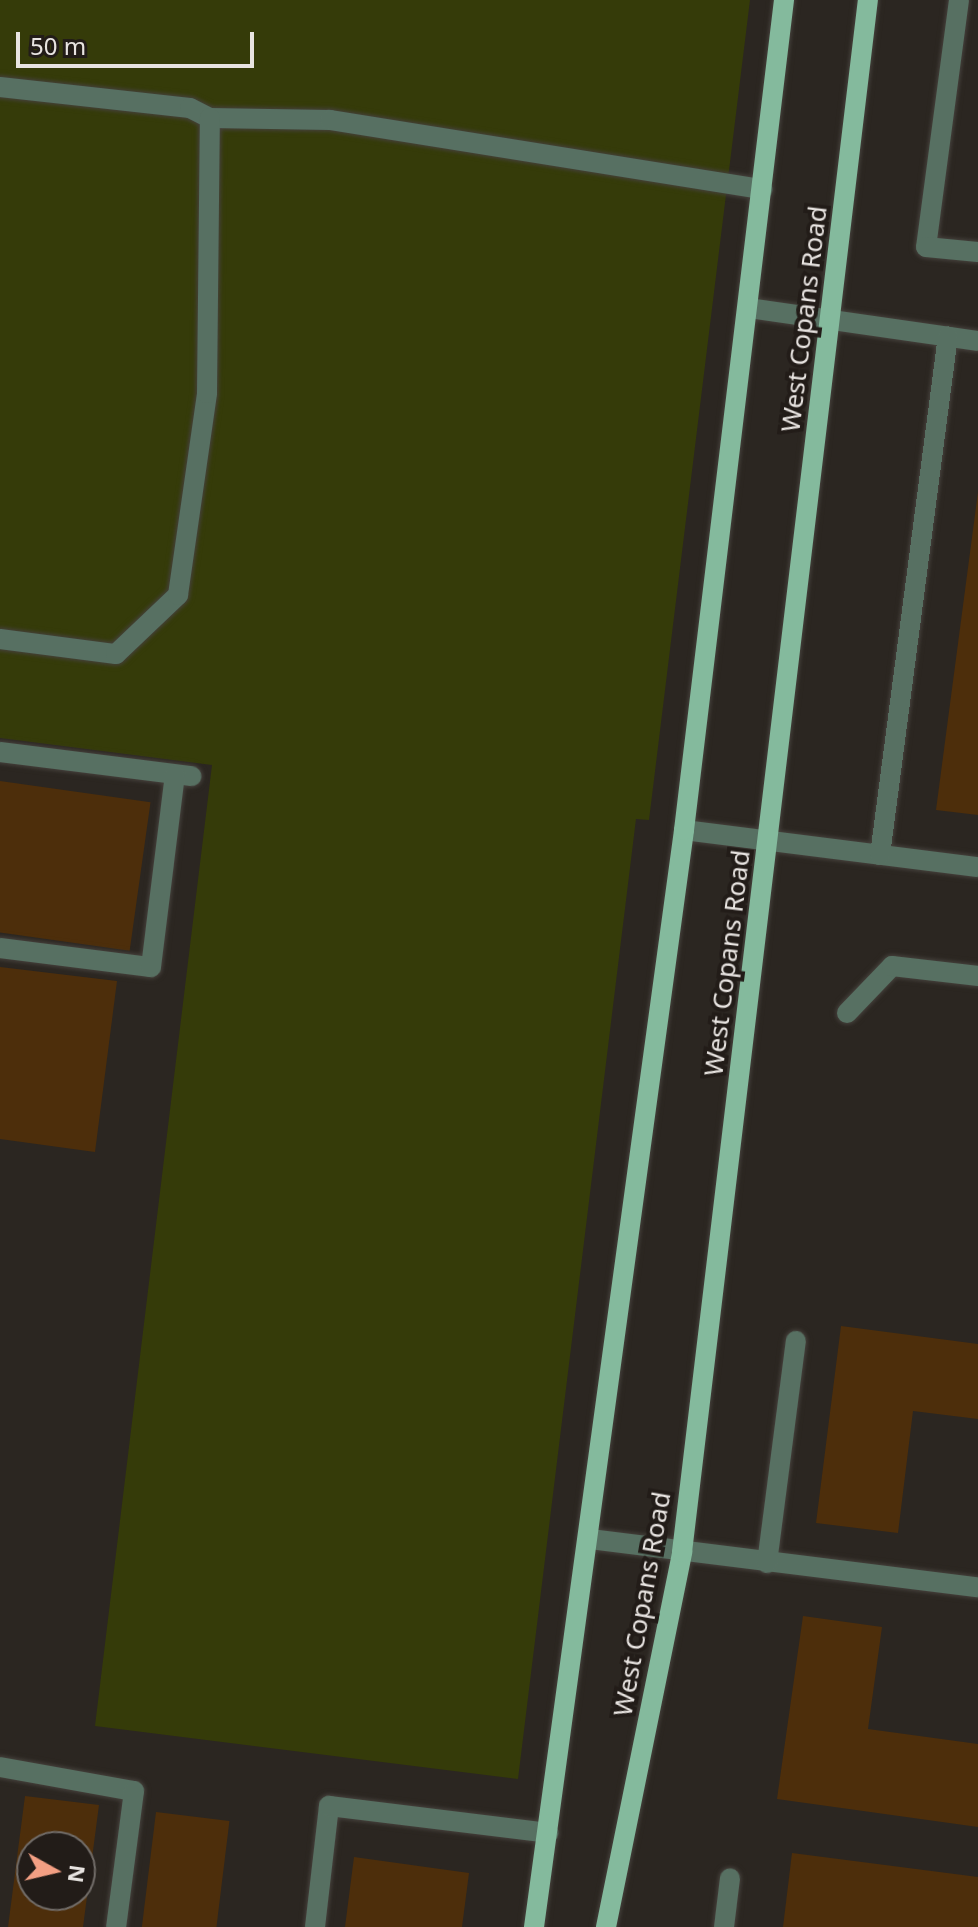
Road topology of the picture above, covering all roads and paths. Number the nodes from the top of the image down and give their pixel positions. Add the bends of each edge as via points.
1 (784, 0) edge
2 (868, 0) edge
3 (959, 0) edge
4 (0, 87) edge
5 (210, 118) junction
6 (763, 189) junction
7 (978, 252) edge
8 (749, 308) junction
9 (830, 320) junction
10 (948, 336) junction
11 (978, 341) edge
12 (0, 639) edge
13 (0, 752) edge
14 (684, 830) junction
15 (767, 840) junction
16 (880, 855) junction
17 (978, 867) edge
18 (0, 948) edge
19 (978, 976) edge
20 (847, 1013) dead end
21 (796, 1341) dead end
22 (590, 1539) junction
23 (682, 1552) junction
24 (767, 1563) junction
25 (978, 1587) edge
26 (0, 1767) edge
27 (548, 1833) junction
28 (730, 1878) dead end
29 (116, 1927) edge
30 (315, 1927) edge
31 (534, 1927) edge
32 (606, 1927) edge
33 (724, 1927) edge

1 - 6 main road
2 - 9 main road, West Copans Road
3 - 7 street via 926,247
4 - 5 street via 190,108
5 - 6 street via 330,120
5 - 12 street via 207,393 178,595 116,654
6 - 8 main road
8 - 9 street
8 - 14 main road
9 - 10 street
9 - 15 main road, West Copans Road
10 - 11 street
10 - 16 street
13 - 18 street via 183,776 151,967
14 - 15 street
14 - 22 main road
15 - 16 street
15 - 23 main road, West Copans Road
16 - 17 street
19 - 20 street via 892,966
21 - 24 street
22 - 23 street
22 - 27 main road
23 - 24 street
23 - 32 main road, West Copans Road
24 - 25 street
26 - 29 street via 134,1791
27 - 30 street via 329,1806
27 - 31 main road
28 - 33 street

